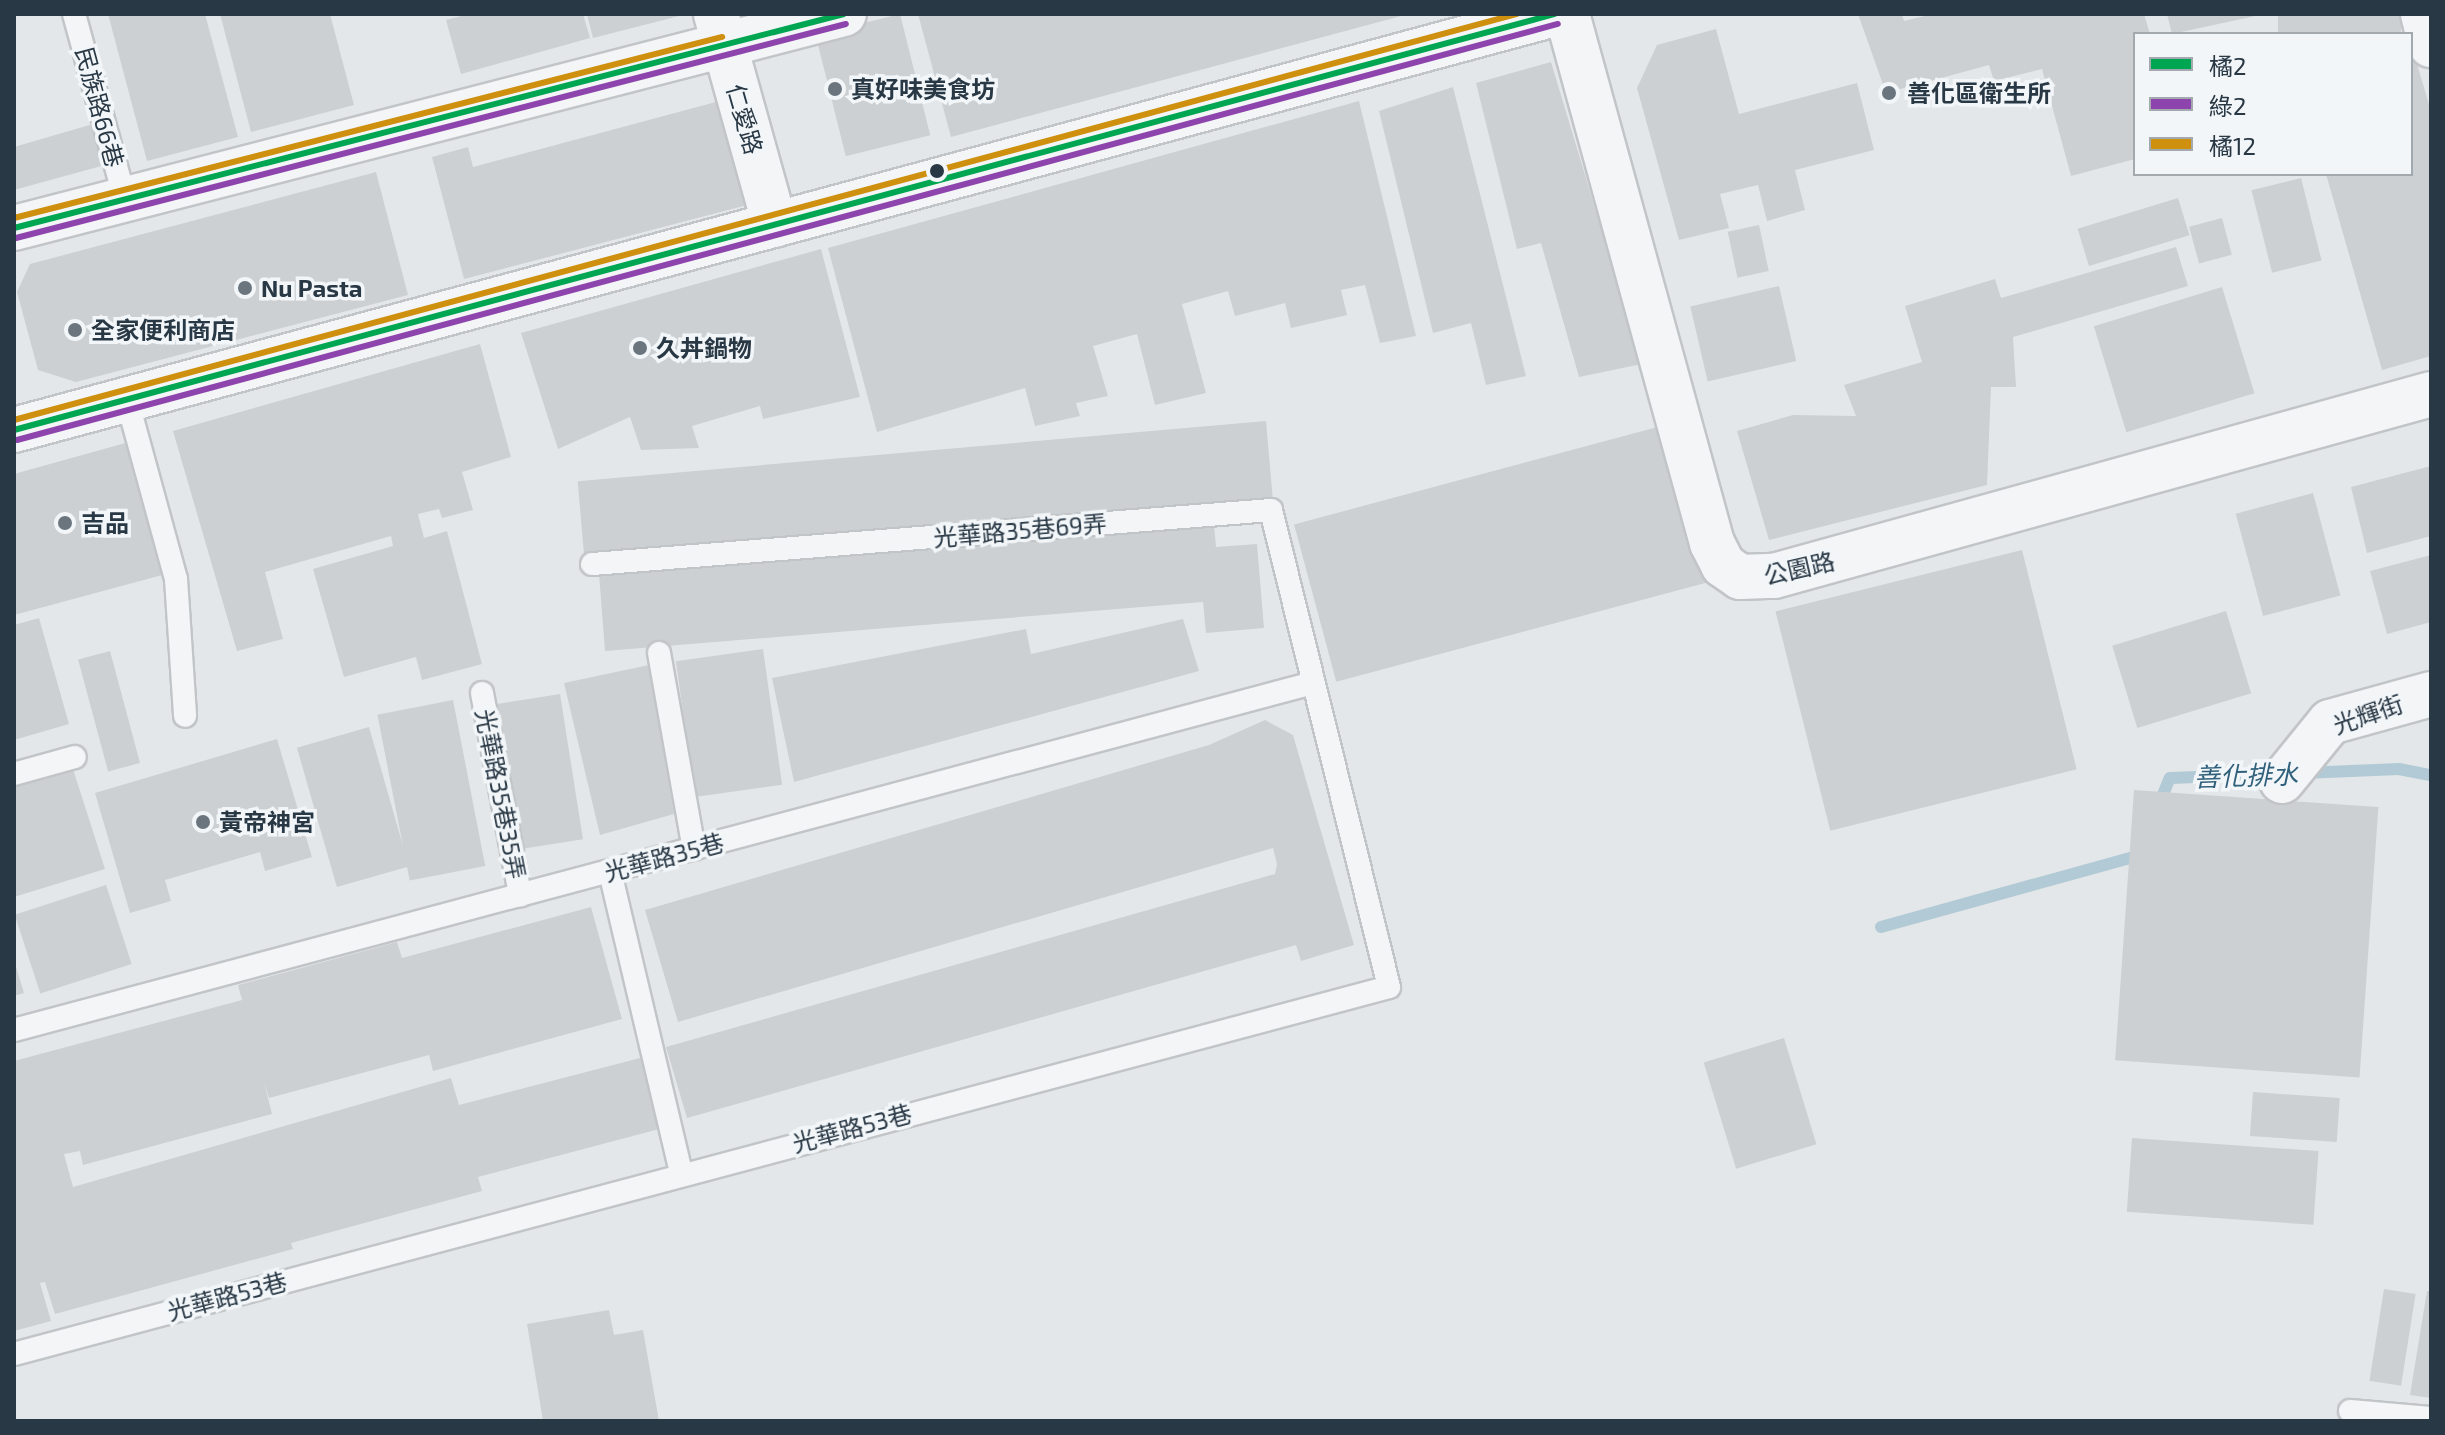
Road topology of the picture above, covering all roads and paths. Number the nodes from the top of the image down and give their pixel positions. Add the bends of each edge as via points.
1 (74, 14) edge
2 (844, 14) edge
3 (1555, 14) edge
4 (1567, 14) edge
5 (2423, 14) edge
6 (720, 30) edge
7 (2431, 45) edge
8 (125, 199) junction
9 (775, 225) junction
10 (14, 228) edge
11 (2431, 394) edge
12 (127, 400) junction
13 (14, 430) edge
14 (592, 564) dead end
15 (659, 653) dead end
16 (1313, 683) junction
17 (482, 693) dead end
18 (2431, 694) edge
19 (185, 716) dead end
20 (75, 757) dead end
21 (14, 774) edge
22 (2282, 781) dead end
23 (694, 849) junction
24 (610, 872) junction
25 (520, 895) junction
26 (14, 1030) edge
27 (681, 1173) junction
28 (14, 1354) edge
29 (2350, 1411) dead end
30 (2431, 1418) edge

1 - 8 lane, 民族路66巷
2 - 6 street
3 - 9 street
4 - 11 street, 公園路 via 1712,543 1730,572 1750,579 1774,576
5 - 7 street
6 - 8 street
6 - 9 street, 仁愛路
8 - 10 street
9 - 12 street
12 - 13 street
12 - 19 lane via 176,579
14 - 16 lane, 光華路35巷69弄 via 1271,510
15 - 23 lane
16 - 23 lane, 光華路35巷
16 - 27 lane, 光華路53巷 via 1389,987
17 - 25 lane, 光華路35巷35弄
18 - 22 street, 光輝街 via 2330,722
20 - 21 lane
23 - 24 lane, 光華路35巷
24 - 25 lane, 光華路35巷
24 - 27 lane
25 - 26 lane, 光華路35巷
27 - 28 lane, 光華路53巷
29 - 30 lane

